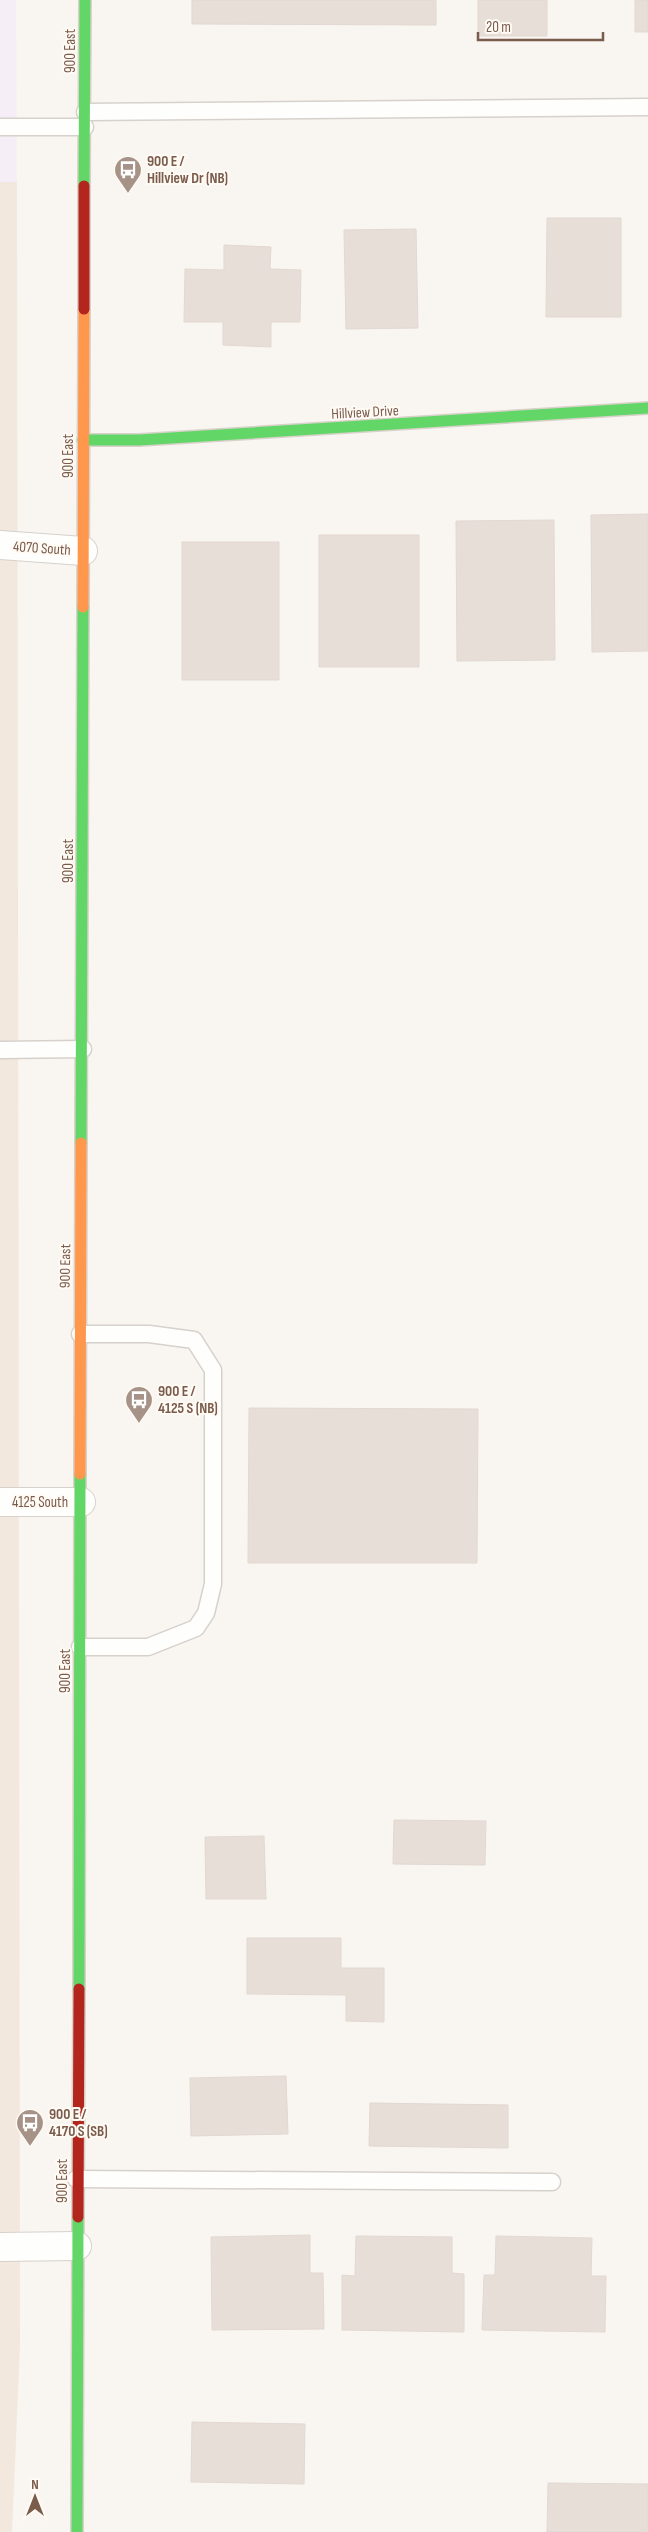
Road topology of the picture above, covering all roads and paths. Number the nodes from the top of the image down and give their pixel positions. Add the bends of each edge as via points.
1 (85, 0) edge
2 (648, 106) edge
3 (85, 120) junction
4 (0, 127) edge
5 (648, 408) edge
6 (83, 440) junction
7 (0, 545) edge
8 (83, 552) junction
9 (83, 1049) junction
10 (0, 1050) edge
11 (80, 1334) junction
12 (0, 1502) edge
13 (81, 1502) junction
14 (80, 1647) junction
15 (76, 2179) junction
16 (552, 2182) dead end
17 (78, 2246) junction
18 (0, 2247) edge
19 (77, 2532) edge

1 - 3 main road, 900 East
2 - 3 lane
3 - 4 lane
3 - 6 main road, 900 East
5 - 6 main road, Hillview Drive via 139,440
6 - 8 main road, 900 East
7 - 8 street, 4070 South
8 - 9 main road, 900 East
9 - 10 lane
9 - 11 main road, 900 East
11 - 13 main road, 900 East
11 - 14 lane via 149,1334 194,1340 213,1370 213,1584 206,1613 196,1628 148,1647
12 - 13 street, 4125 South
13 - 14 main road, 900 East
14 - 15 main road, 900 East
15 - 16 lane
15 - 17 main road, 900 East
17 - 18 street
17 - 19 main road, 900 East

